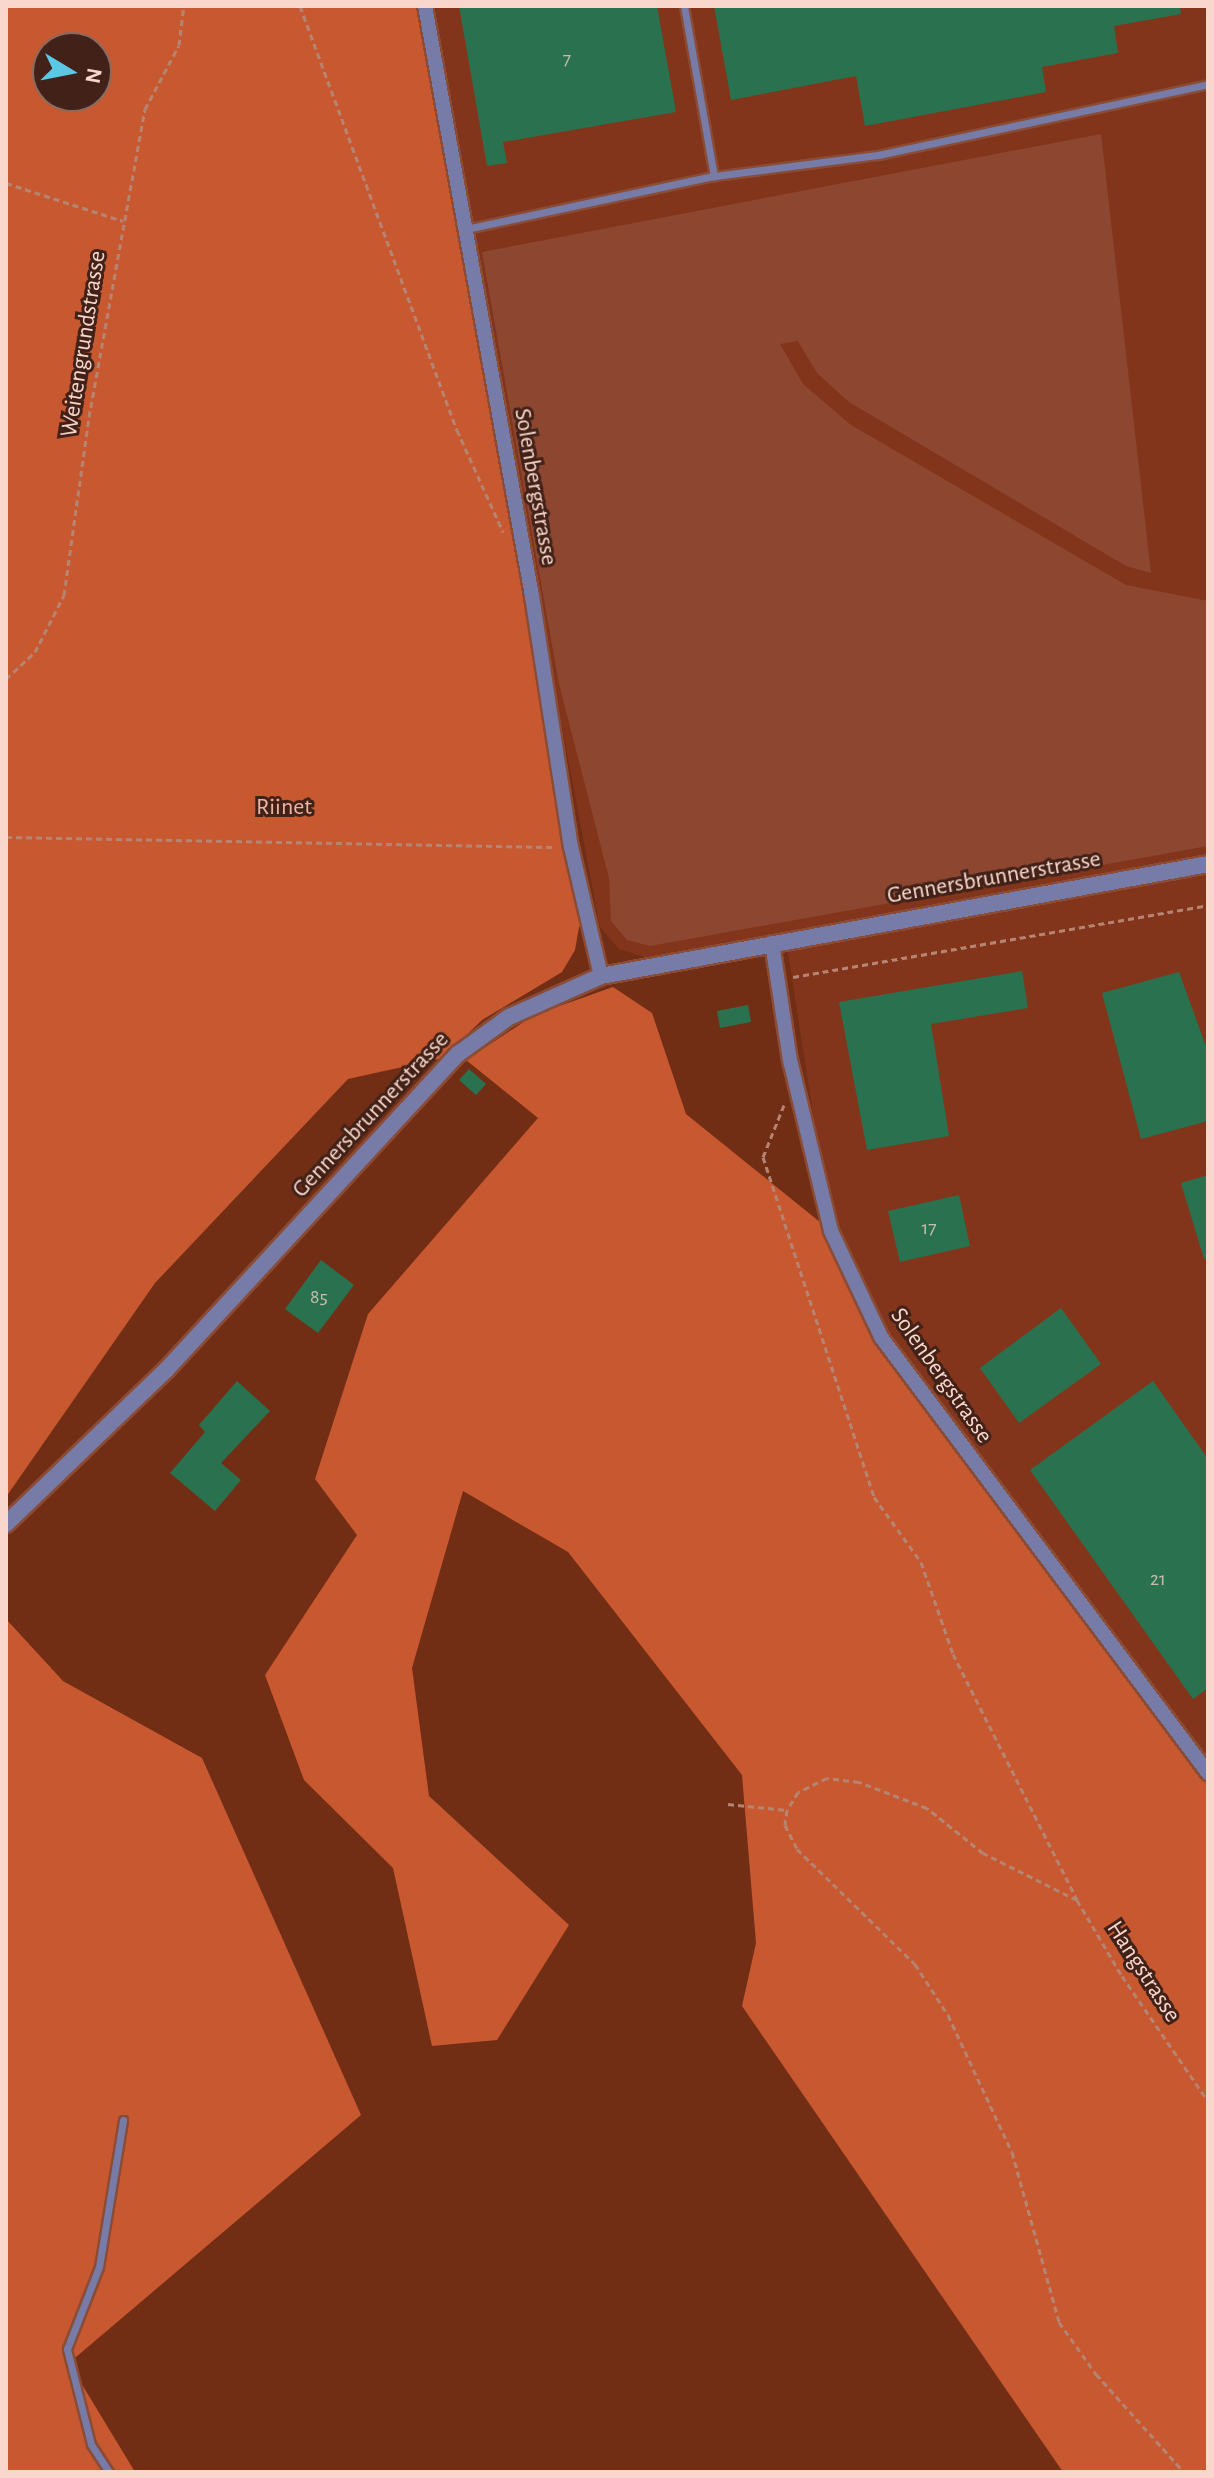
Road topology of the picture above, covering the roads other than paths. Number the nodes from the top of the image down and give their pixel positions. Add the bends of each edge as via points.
1 (425, 6) edge
2 (684, 6) edge
3 (1208, 84) edge
4 (714, 176) junction
5 (466, 229) junction
6 (1208, 864) edge
7 (772, 943) junction
8 (601, 976) junction
9 (6, 1524) edge
10 (1208, 1773) edge
11 (123, 2120) dead end
12 (109, 2472) edge

1 - 5 street, Solenbergstrasse
2 - 4 lane
3 - 4 lane via 878,155
4 - 5 lane
5 - 8 street, Solenbergstrasse via 571,847
6 - 7 street, Gennersbrunnerstrasse
7 - 8 street, Gennersbrunnerstrasse
7 - 10 street, Solenbergstrasse via 794,1079 831,1231 881,1337
8 - 9 street, Gennersbrunnerstrasse via 509,1017 458,1054 167,1369
11 - 12 lane via 99,2267 67,2349 91,2444

